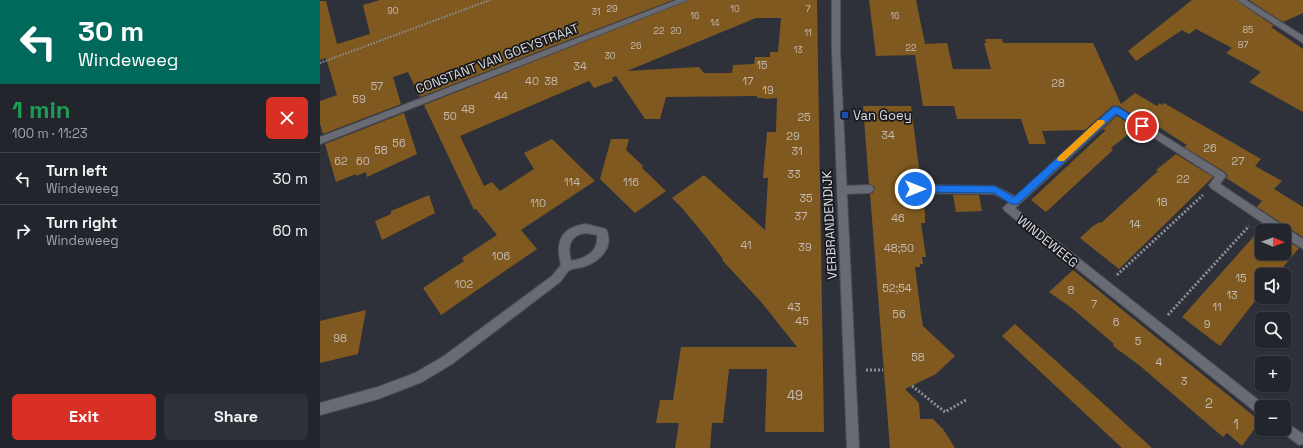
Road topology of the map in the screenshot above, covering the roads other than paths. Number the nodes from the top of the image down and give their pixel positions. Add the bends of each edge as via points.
1 (684, 0) edge
2 (836, 0) edge
3 (1241, 0) edge
4 (1303, 40) edge
5 (320, 141) edge
6 (869, 189) dead end
7 (915, 189) dead end
8 (842, 190) junction
9 (1014, 201) junction
10 (1273, 224) edge
11 (1291, 236) edge
12 (1303, 244) edge
13 (567, 266) dead end
14 (1255, 405) edge
15 (320, 409) edge
16 (1291, 434) edge
17 (1299, 440) edge
18 (853, 448) edge

1 - 5 street, CONSTANT VAN GOEYSTRAAT
2 - 8 street, VERBRANDENDIJK
3 - 4 street
6 - 8 street
7 - 9 street via 995,190
8 - 18 street, VERBRANDENDIJK
9 - 10 street, WINDEWEEG via 1116,109 1221,176 1214,185
9 - 14 street, WINDEWEEG via 1008,208
11 - 12 street
13 - 15 street via 556,279 448,360 418,378 378,393
16 - 17 street

